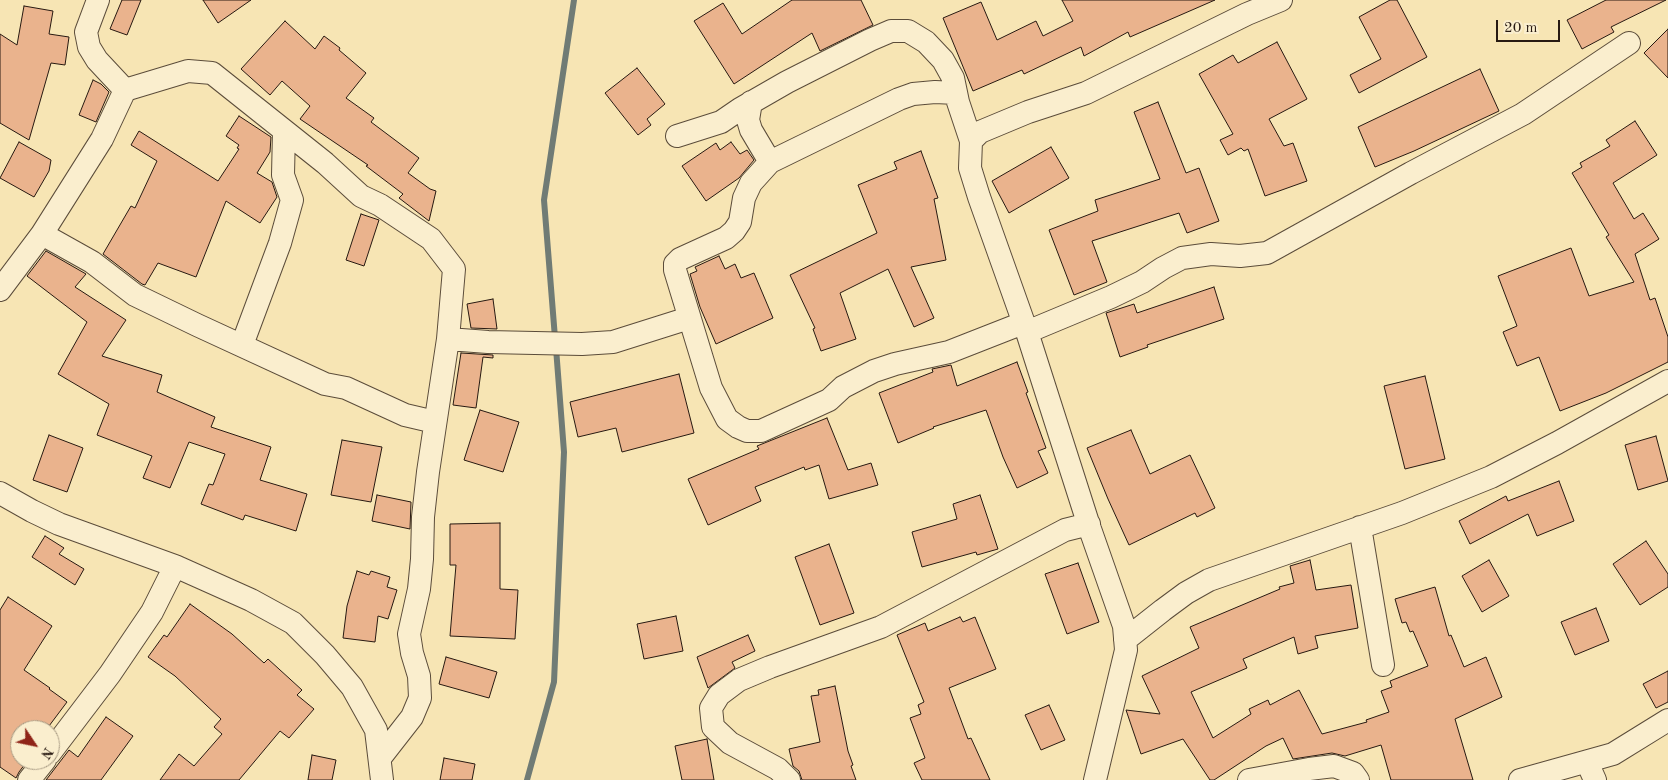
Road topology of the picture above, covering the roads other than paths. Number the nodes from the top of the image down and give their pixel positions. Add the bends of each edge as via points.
1 (98, 0) edge
2 (1281, 0) edge
3 (1243, 7) edge
4 (1629, 43) dead end
5 (125, 90) junction
6 (956, 93) junction
7 (751, 102) junction
8 (284, 131) junction
9 (677, 136) dead end
10 (971, 142) junction
11 (770, 162) junction
12 (42, 234) junction
13 (0, 290) edge
14 (690, 318) junction
15 (1025, 327) junction
16 (448, 339) junction
17 (242, 345) junction
18 (1668, 381) edge
19 (435, 422) junction
20 (0, 493) edge
21 (1089, 524) junction
22 (1360, 527) junction
23 (175, 566) junction
24 (1125, 640) junction
25 (1382, 665) dead end
26 (1668, 720) edge
27 (60, 740) edge
28 (380, 758) junction
29 (37, 770) edge
30 (1591, 771) edge
31 (1089, 778) edge
32 (29, 780) edge
33 (382, 780) edge
34 (789, 780) edge
35 (1250, 780) edge
36 (1358, 780) edge
37 (1520, 780) edge

1 - 5 street via 86,32 89,47
2 - 3 street
3 - 10 street via 1086,93 980,132
4 - 15 street via 1523,114 1268,253 1182,258 1111,297
5 - 8 street via 188,71 212,73
5 - 12 street via 102,139
6 - 7 street via 953,78 943,60 926,42 908,31 891,31
6 - 10 street
6 - 11 street via 913,94 899,99
7 - 9 street via 721,122
7 - 11 street via 748,120 751,130
8 - 16 street via 361,196 431,238 454,269
8 - 17 street via 284,175 292,200 280,243
10 - 15 street via 970,168
11 - 14 street via 751,183 744,198 740,222 734,231 676,264
12 - 13 street
12 - 17 street via 92,262 135,295
14 - 15 street via 720,407 728,419 747,431 760,431 829,400 843,387 874,371 950,352
14 - 16 street via 613,342 573,344
15 - 21 street
16 - 19 street
17 - 19 street via 325,384 346,388 405,415
18 - 22 street via 1492,477
19 - 28 street via 423,517 419,589 409,634 419,676 420,698 412,717
20 - 23 street via 59,524
21 - 24 street via 1124,626
21 - 34 street via 1065,530 881,627 770,667 739,680 719,694 711,708 713,728 730,743 778,769
22 - 24 street via 1209,580 1186,593
22 - 25 street
23 - 27 street via 152,612 116,667
23 - 28 street via 293,623 352,687 376,730
24 - 31 street via 1126,650
26 - 30 street
28 - 33 street
29 - 32 street
30 - 37 street
35 - 36 street via 1334,766 1353,773

